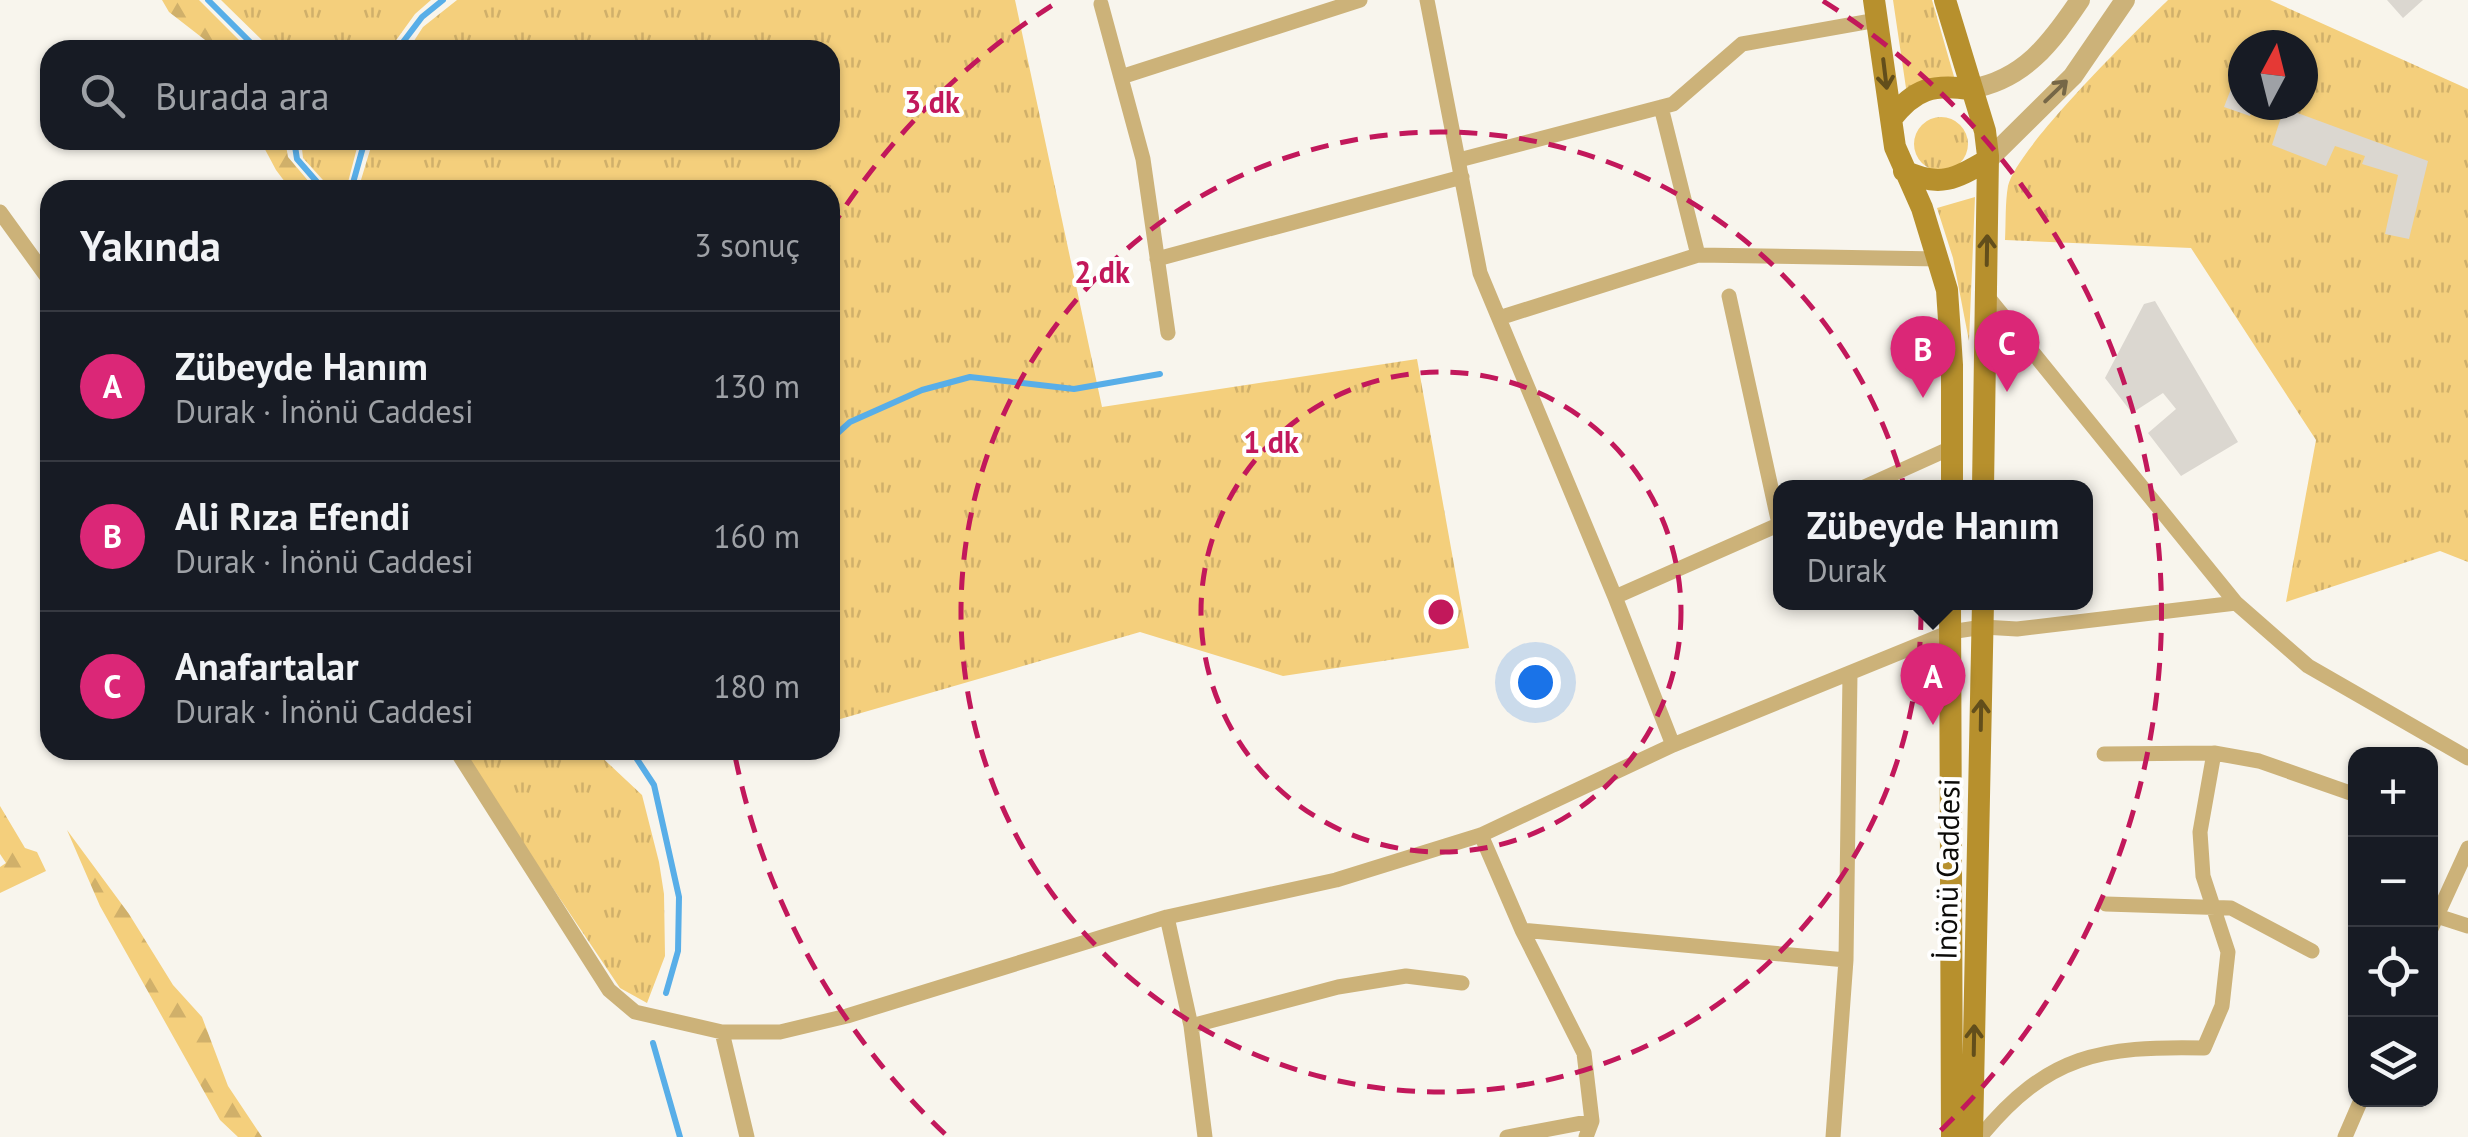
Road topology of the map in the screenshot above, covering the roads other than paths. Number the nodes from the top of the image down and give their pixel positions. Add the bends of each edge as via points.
1 (1360, 0) edge
2 (1428, 0) edge
3 (1946, 0) edge
4 (2080, 0) edge
5 (2126, 0) edge
6 (1101, 4) dead end
7 (1876, 10) edge
8 (1120, 77) junction
9 (1970, 89) junction
10 (1661, 107) junction
11 (1891, 119) junction
12 (1988, 160) junction
13 (1461, 169) junction
14 (1904, 171) junction
15 (0, 212) edge
16 (1698, 255) junction
17 (1940, 259) junction
18 (1157, 260) junction
19 (40, 267) edge
20 (1986, 295) junction
21 (1728, 296) dead end
22 (1499, 318) junction
23 (1168, 332) dead end
24 (1953, 447) junction
25 (1880, 480) edge
26 (1952, 480) edge
27 (1983, 480) edge
28 (1773, 493) edge
29 (1773, 527) edge
30 (1615, 597) junction
31 (2236, 604) junction
32 (1950, 610) edge
33 (1983, 610) edge
34 (1983, 627) junction
35 (1950, 632) junction
36 (1850, 674) junction
37 (1673, 745) junction
38 (2104, 754) dead end
39 (2214, 754) junction
40 (2468, 758) edge
41 (462, 760) edge
42 (2348, 792) edge
43 (1481, 835) junction
44 (2468, 848) edge
45 (2106, 904) dead end
46 (2213, 907) junction
47 (2438, 915) edge
48 (1167, 917) junction
49 (2438, 924) edge
50 (2468, 926) edge
51 (1522, 930) junction
52 (2312, 951) dead end
53 (1846, 960) junction
54 (1462, 983) dead end
55 (1191, 1026) junction
56 (722, 1032) junction
57 (2358, 1107) edge
58 (1589, 1129) edge
59 (748, 1137) edge
60 (1205, 1137) edge
61 (1506, 1137) edge
62 (1833, 1137) edge
63 (1952, 1137) edge
64 (1972, 1137) edge
65 (1980, 1137) edge
66 (2345, 1137) edge

1 - 8 street
2 - 13 street
3 - 9 main road
4 - 9 street via 2034,60 1990,86
12 -> 5 street via 2072,76
6 - 8 street
7 - 10 street via 1742,44
7 -> 11 main road
8 - 18 street via 1143,159
9 - 11 main road via 1915,93
9 - 12 main road
10 - 13 street
10 - 16 street
11 - 14 main road
12 - 14 main road via 1939,181
20 -> 12 main road
13 - 18 street
13 - 22 street via 1480,273
14 - 17 main road
15 - 19 street
16 - 17 street
16 - 22 street
17 - 24 main road via 1951,324
18 - 23 street
20 - 27 main road
20 - 31 street
21 - 28 street
22 - 30 street
24 - 25 street
24 - 26 main road
29 - 30 street
30 - 37 street
31 - 34 street via 2017,629
31 - 40 street via 2308,666
32 - 35 main road, İnönü Caddesi
33 - 34 main road, İnönü Caddesi
34 - 35 street
64 -> 34 main road, İnönü Caddesi
35 - 36 street
35 - 63 main road, İnönü Caddesi
36 - 37 street
36 - 53 street
37 - 43 street
38 - 39 street
39 - 42 street via 2258,761
39 - 46 street via 2200,832
41 - 56 street via 609,990 635,1012
43 - 48 street via 1336,880
43 - 51 street
44 - 47 street
45 - 46 street
46 - 52 street via 2231,908
46 - 65 street via 2228,952 2222,1006 2204,1048 2081,1058 2026,1089
48 - 55 street
48 - 56 street via 846,1016 780,1032
49 - 50 street
51 - 53 street
51 - 58 street via 1584,1053
53 - 62 street
54 - 55 street via 1406,976
55 - 60 street
56 - 59 street
57 - 66 street
58 - 61 street

